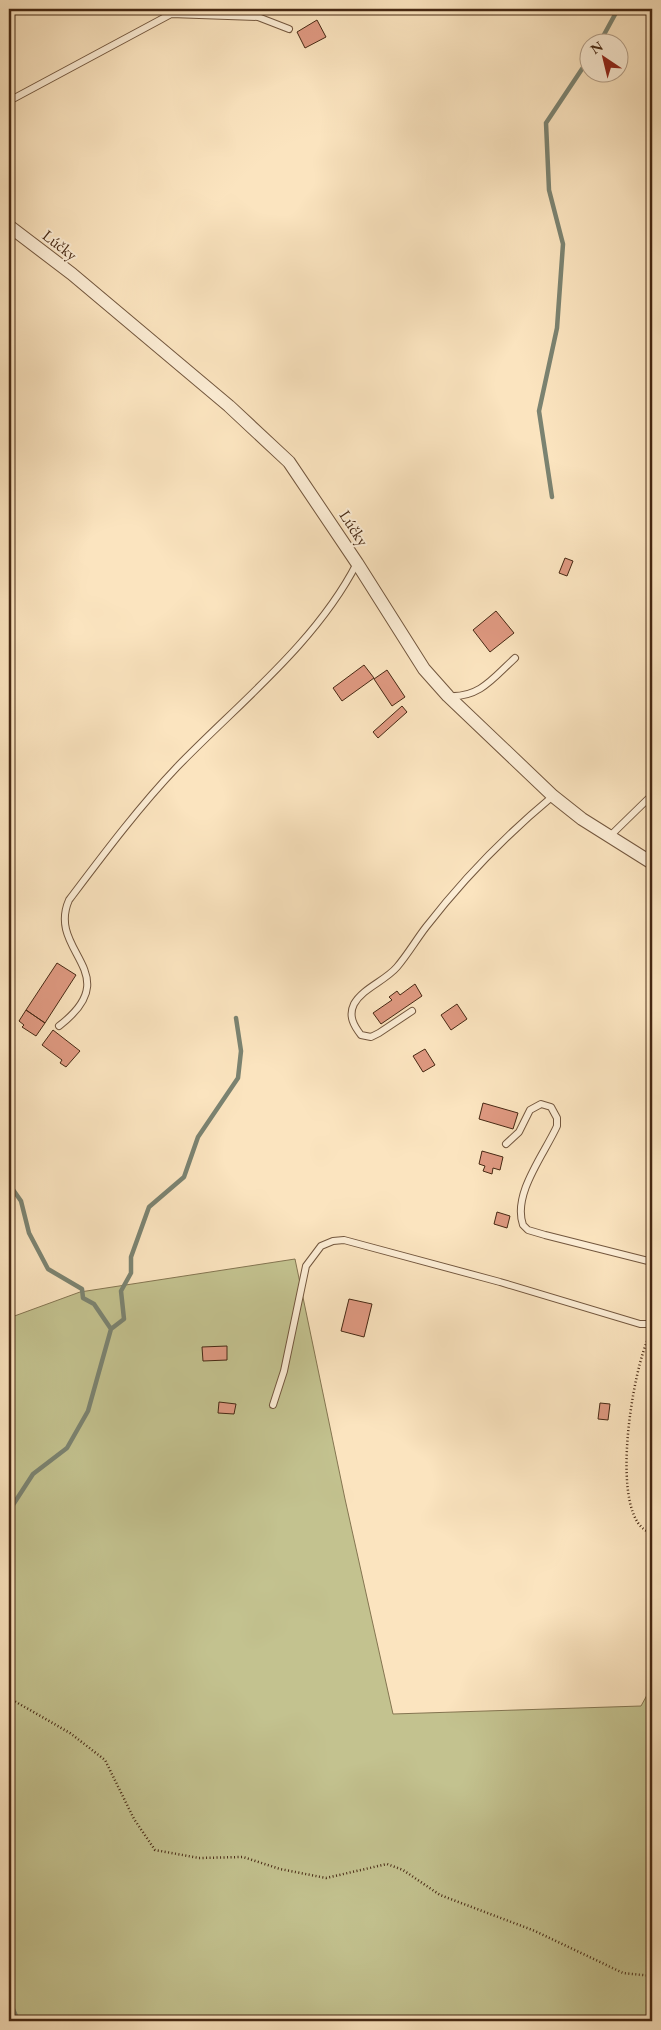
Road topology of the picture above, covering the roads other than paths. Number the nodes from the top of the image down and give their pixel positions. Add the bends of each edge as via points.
1 (288, 29) dead end
2 (9, 101) edge
3 (9, 226) edge
4 (357, 563) junction
5 (515, 658) dead end
6 (448, 696) junction
7 (652, 795) edge
8 (553, 796) junction
9 (609, 837) junction
10 (652, 863) edge
11 (412, 1011) dead end
12 (59, 1026) dead end
13 (506, 1144) dead end
14 (652, 1262) edge
15 (652, 1324) edge
16 (273, 1405) dead end

1 - 2 lane via 258,17 170,14
3 - 4 street, Lúčky via 72,274 289,462
4 - 6 street, Lúčky via 424,669
4 - 12 lane via 339,596 319,621 233,714 176,768 69,900 63,913 65,926 88,978 88,990 81,1004
5 - 6 lane via 473,694
6 - 8 street, Lúčky
7 - 9 lane
8 - 9 street, Lúčky
8 - 11 lane via 486,856 396,968 358,999 352,1016 354,1026 362,1035 371,1037
9 - 10 street, Lúčky
13 - 14 lane via 520,1132 530,1110 541,1104 551,1108 557,1118 557,1126 528,1179 522,1211 523,1225 544,1235
15 - 16 lane via 640,1324 344,1240 333,1241 321,1246 306,1266 284,1371

